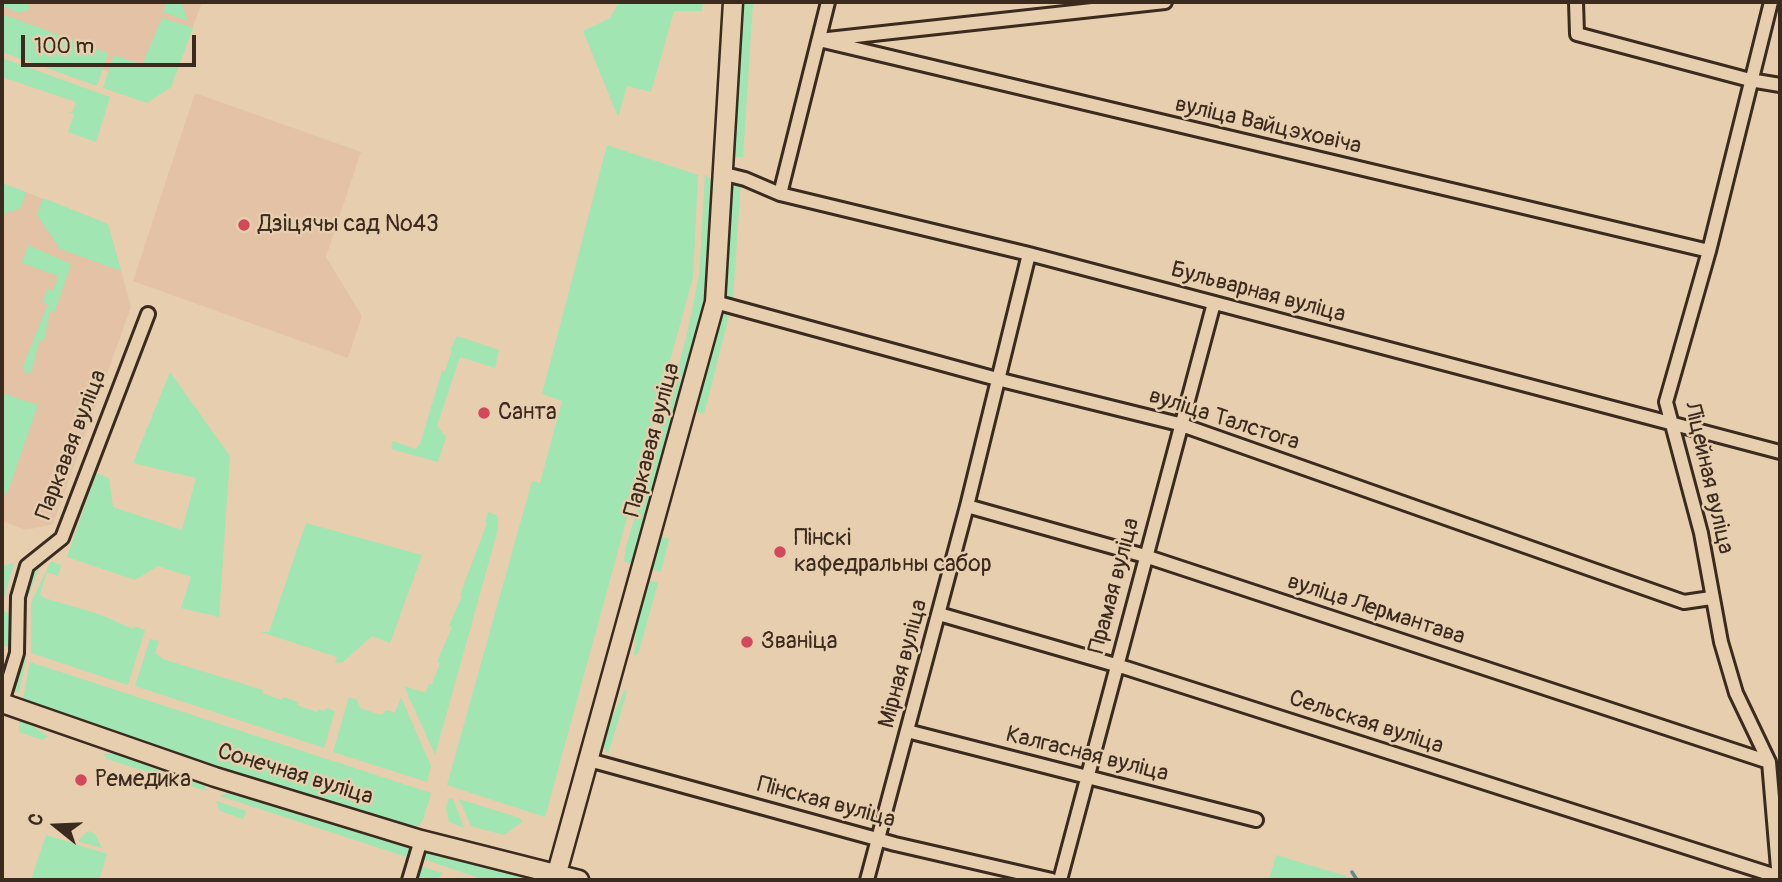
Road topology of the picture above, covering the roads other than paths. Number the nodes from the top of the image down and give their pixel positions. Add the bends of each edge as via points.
1 (733, 2) edge
2 (828, 2) edge
3 (1165, 2) edge
4 (1576, 2) edge
5 (1771, 2) edge
6 (819, 40) junction
7 (1750, 80) junction
8 (1780, 85) edge
9 (725, 174) junction
10 (780, 194) junction
11 (1709, 251) junction
12 (1029, 254) junction
13 (715, 302) junction
14 (1214, 303) junction
15 (148, 314) dead end
16 (998, 379) junction
17 (1180, 424) junction
18 (1674, 426) junction
19 (1780, 452) edge
20 (967, 506) junction
21 (1145, 556) junction
22 (1711, 598) junction
23 (939, 614) junction
24 (1116, 665) junction
25 (2, 703) edge
26 (907, 731) junction
27 (589, 760) junction
28 (1769, 762) junction
29 (1087, 775) junction
30 (1256, 820) dead end
31 (421, 840) junction
32 (880, 840) junction
33 (556, 877) edge
34 (1779, 878) edge
35 (409, 880) edge
36 (579, 880) edge
37 (867, 880) edge
38 (1052, 880) edge
39 (1060, 880) edge

1 - 9 street, Паркавая вуліца
2 - 6 street
3 - 6 street
4 - 7 street via 1577,34
5 - 7 street, Ліцейная вуліца
6 - 10 street
6 - 11 street, вуліца Вайцэховіча
7 - 8 street
7 - 11 street, Ліцейная вуліца
9 - 10 street, Бульварная вуліца
9 - 13 street, Паркавая вуліца
10 - 12 street, Бульварная вуліца
11 - 18 street, Ліцейная вуліца via 1667,402
12 - 14 street, Бульварная вуліца
12 - 16 street, Мірная вуліца
13 - 16 street, вуліца Талстога
13 - 27 street, Паркавая вуліца
14 - 17 street, Прамая вуліца
14 - 18 street, Бульварная вуліца
15 - 25 street, Паркавая вуліца via 62,538 27,566 18,597 17,653
16 - 17 street, вуліца Талстога
16 - 20 street, Мірная вуліца
17 - 21 street, Прамая вуліца
17 - 22 street, вуліца Талстога via 1684,602
18 - 19 street, Бульварная вуліца
18 - 22 street, Ліцейная вуліца via 1701,533
20 - 21 street, вуліца Лермантава
20 - 23 street, Мірная вуліца
21 - 24 street, Прамая вуліца
21 - 28 street, вуліца Лермантава
22 - 28 street, Ліцейная вуліца via 1736,692
23 - 24 street, Сельская вуліца
23 - 26 street, Мірная вуліца
24 - 29 street, Прамая вуліца
24 - 34 street, Сельская вуліца
25 - 31 street, Сонечная вуліца via 215,777
26 - 29 street, Калгасная вуліца
26 - 32 street, Мірная вуліца
27 - 32 street, Пінская вуліца
27 - 33 street, Паркавая вуліца
28 - 34 street, Ліцейная вуліца
29 - 30 street, Калгасная вуліца
29 - 39 street, Прамая вуліца
31 - 33 street, Сонечная вуліца
31 - 35 street
32 - 37 street, Мірная вуліца
32 - 38 street, Пінская вуліца
33 - 36 street, Сонечная вуліца

